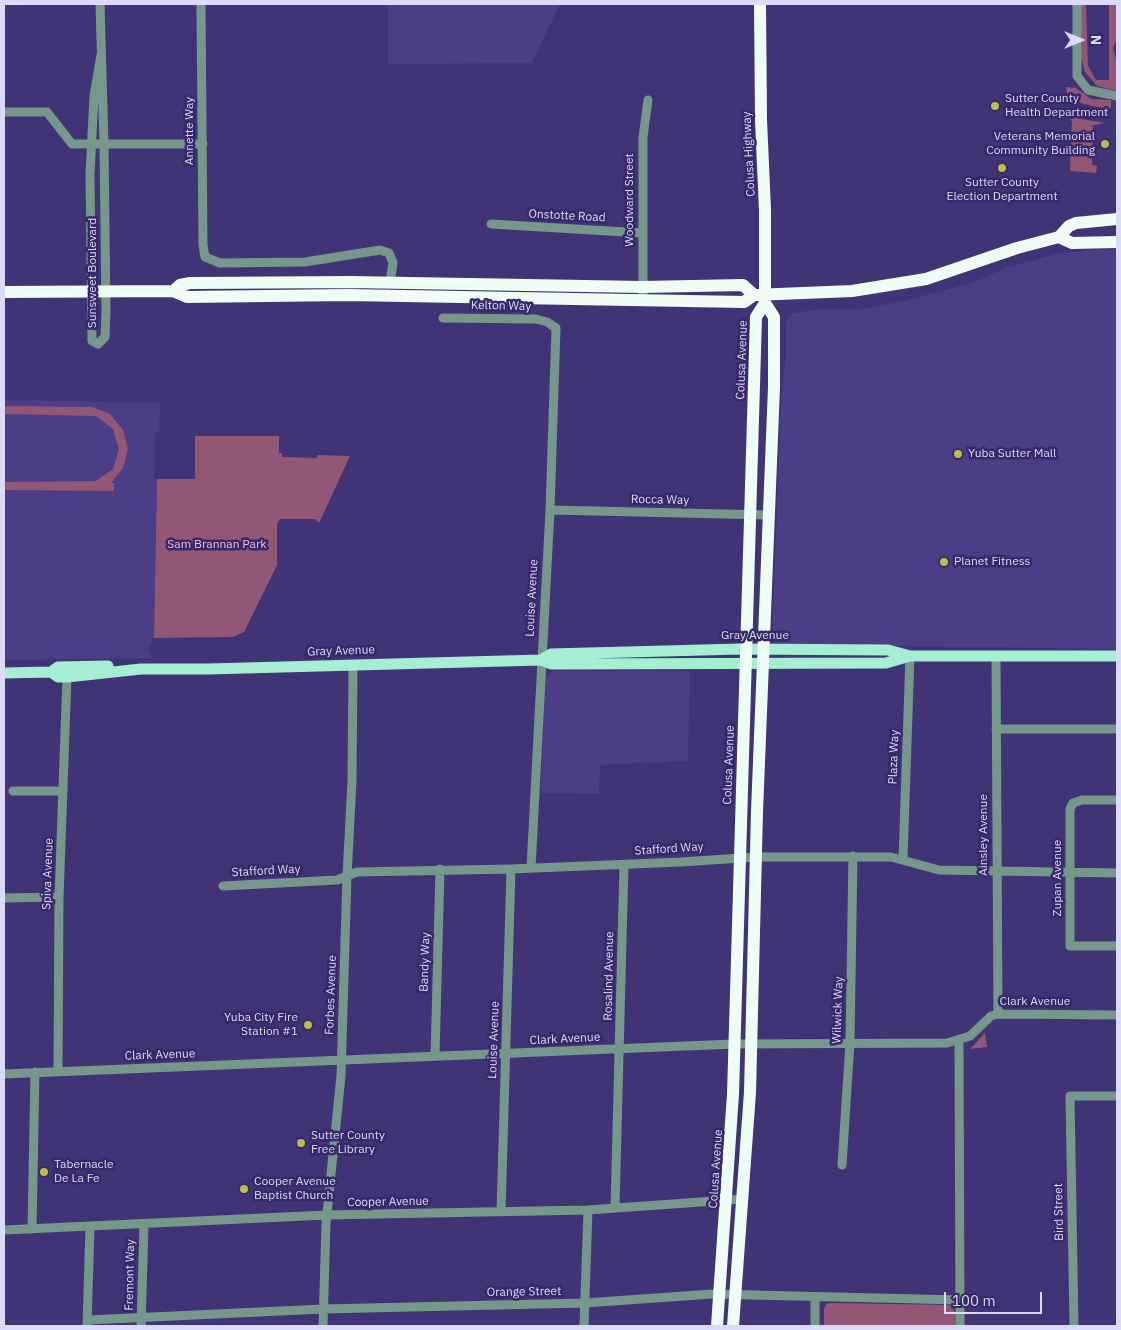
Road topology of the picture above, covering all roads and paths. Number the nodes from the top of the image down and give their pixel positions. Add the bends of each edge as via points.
1 (100, 4) edge
2 (202, 4) edge
3 (760, 4) edge
4 (1077, 4) edge
5 (101, 55) junction
6 (1117, 96) edge
7 (648, 100) dead end
8 (4, 112) edge
9 (92, 144) junction
10 (104, 144) junction
11 (203, 144) junction
12 (1117, 219) edge
13 (491, 224) dead end
14 (642, 233) junction
15 (1059, 237) junction
16 (1117, 242) edge
17 (390, 282) junction
18 (643, 287) junction
19 (92, 291) junction
20 (105, 291) junction
21 (173, 291) junction
22 (4, 292) edge
23 (761, 298) junction
24 (643, 301) junction
25 (443, 318) dead end
26 (556, 328) joint
27 (550, 510) junction
28 (750, 514) junction
29 (769, 515) junction
30 (746, 649) junction
31 (765, 649) junction
32 (910, 656) junction
33 (1117, 656) edge
34 (996, 657) junction
35 (541, 660) junction
36 (746, 663) junction
37 (764, 664) junction
38 (353, 665) junction
39 (141, 669) junction
40 (51, 672) junction
41 (4, 673) edge
42 (67, 677) junction
43 (1117, 729) edge
44 (996, 730) junction
45 (13, 790) dead end
46 (63, 792) junction
47 (1117, 800) edge
48 (853, 856) junction
49 (740, 857) junction
50 (756, 857) junction
51 (903, 860) junction
52 (624, 865) junction
53 (531, 868) junction
54 (440, 869) junction
55 (511, 869) junction
56 (996, 871) junction
57 (1117, 873) edge
58 (1070, 874) junction
59 (347, 876) junction
60 (223, 886) dead end
61 (59, 897) junction
62 (4, 898) edge
63 (1117, 946) edge
64 (998, 1014) junction
65 (1117, 1015) edge
66 (959, 1041) junction
67 (850, 1042) junction
68 (734, 1044) junction
69 (751, 1044) junction
70 (620, 1049) junction
71 (506, 1054) junction
72 (435, 1056) junction
73 (342, 1060) junction
74 (58, 1071) junction
75 (35, 1072) junction
76 (4, 1074) edge
77 (1117, 1096) edge
78 (842, 1165) dead end
79 (743, 1199) junction
80 (728, 1200) junction
81 (615, 1207) junction
82 (588, 1210) junction
83 (501, 1212) junction
84 (327, 1215) junction
85 (144, 1225) junction
86 (90, 1227) junction
87 (32, 1229) junction
88 (4, 1230) edge
89 (720, 1294) junction
90 (736, 1294) junction
91 (815, 1297) junction
92 (960, 1300) junction
93 (585, 1303) junction
94 (323, 1308) junction
95 (142, 1322) edge
96 (88, 1323) edge
97 (323, 1326) edge
98 (584, 1326) edge
99 (717, 1326) edge
100 (733, 1326) edge
101 (815, 1326) edge
102 (960, 1326) edge
103 (1074, 1326) edge

1 - 5 street, Sunsweet Boulevard
2 - 11 street, Annette Way
3 - 23 highway, Colusa Highway via 765,210
4 - 6 street via 1079,80 1092,92
5 - 9 street, Sunsweet Boulevard via 94,96
5 - 10 street, Sunsweet Boulevard
7 - 14 street, Woodward Street via 643,137
8 - 9 street via 46,112 72,144
9 - 10 street
9 - 19 street, Sunsweet Boulevard
10 - 11 street
10 - 20 street, Sunsweet Boulevard
11 - 17 street, Annette Way via 205,257 220,263 306,262 380,250 389,254 393,263
12 - 15 highway via 1076,223
13 - 14 street, Onstotte Road
14 - 18 street, Woodward Street
15 - 16 highway via 1072,243
15 - 23 highway via 910,283
17 - 18 highway
17 - 21 highway via 190,283
18 - 23 highway via 744,285
18 - 24 street, Woodward Street
19 - 20 highway
19 - 20 street, Sunsweet Boulevard via 92,341 98,344 105,337
19 - 22 highway
20 - 21 highway
21 - 24 highway via 187,297 347,295
23 - 24 highway via 744,302
23 - 28 highway, Colusa Avenue via 756,317
23 - 29 highway via 774,317
25 - 26 street, Kelton Way via 536,319
26 - 27 street, Louise Avenue
27 - 28 street, Rocca Way
27 - 35 street, Louise Avenue
28 - 29 street, Rocca Way
28 - 30 highway, Colusa Avenue
29 - 31 highway
30 - 31 main road, Gray Avenue
30 - 35 main road, Gray Avenue via 551,654
30 - 36 highway, Colusa Avenue
31 - 32 main road, Gray Avenue via 888,650
31 - 37 highway
32 - 34 main road, Gray Avenue
32 - 37 main road, Gray Avenue via 886,663
32 - 51 street, Plaza Way
33 - 34 main road, Gray Avenue
34 - 44 street, Ainsley Avenue
35 - 36 main road, Gray Avenue via 551,664
35 - 38 main road, Gray Avenue
35 - 53 street, Louise Avenue
36 - 37 main road, Gray Avenue
36 - 49 highway, Colusa Avenue
37 - 50 highway
38 - 39 main road, Gray Avenue
38 - 59 street, Forbes Avenue via 353,760
39 - 40 main road, Gray Avenue via 138,666 58,667
39 - 42 main road, Gray Avenue
40 - 41 main road, Gray Avenue
40 - 42 main road, Gray Avenue via 58,677
42 - 46 street, Spiva Avenue
43 - 44 street
44 - 56 street, Ainsley Avenue
45 - 46 street
46 - 61 street, Spiva Avenue
47 - 58 street, Zupan Avenue via 1073,803 1070,809
48 - 50 street, Stafford Way
48 - 51 street, Stafford Way via 891,856
48 - 67 street, Wilwick Way
49 - 50 street, Stafford Way
49 - 52 street, Stafford Way
49 - 68 highway, Colusa Avenue
50 - 69 highway
51 - 56 street, Stafford Way via 939,870
52 - 53 street, Stafford Way
52 - 70 street, Rosalind Avenue
53 - 55 street, Stafford Way
54 - 55 street, Stafford Way
54 - 59 street, Stafford Way via 357,872
54 - 72 street, Bandy Way
55 - 71 street, Louise Avenue
56 - 58 street, Stafford Way
56 - 64 street, Ainsley Avenue
57 - 58 street, Stafford Way
58 - 63 street, Zupan Avenue via 1070,946
59 - 60 street, Stafford Way via 337,880
59 - 73 street, Forbes Avenue
61 - 62 street
61 - 74 street, Spiva Avenue
64 - 65 street, Clark Avenue
64 - 66 street, Clark Avenue
66 - 67 street, Clark Avenue
66 - 92 street
67 - 69 street, Clark Avenue
67 - 78 street, Wilwick Way
68 - 69 street, Clark Avenue
68 - 70 street, Clark Avenue
68 - 80 highway, Colusa Avenue
69 - 79 highway
70 - 71 street, Clark Avenue
70 - 81 street, Rosalind Avenue
71 - 72 street, Clark Avenue
71 - 83 street, Louise Avenue
72 - 73 street, Clark Avenue
73 - 74 street, Clark Avenue
73 - 84 street, Forbes Avenue
74 - 75 street, Clark Avenue
75 - 76 street, Clark Avenue
75 - 87 street
77 - 103 street, Bird Street via 1070,1096
79 - 80 street, Cooper Avenue
79 - 90 highway
80 - 81 street, Cooper Avenue
80 - 89 highway, Colusa Avenue
81 - 82 street, Cooper Avenue
82 - 83 street, Cooper Avenue
82 - 93 street
83 - 84 street, Cooper Avenue
84 - 85 street, Cooper Avenue
84 - 94 street, Forbes Avenue
85 - 86 street, Cooper Avenue
85 - 95 street, Fremont Way
86 - 87 street, Cooper Avenue
86 - 96 street
87 - 88 street, Cooper Avenue
89 - 90 street, Orange Street
89 - 93 street, Orange Street
89 - 99 highway, Colusa Avenue
90 - 91 street, Orange Street
90 - 100 highway
91 - 92 street, Orange Street
91 - 101 street
92 - 102 street
93 - 94 street, Orange Street
93 - 98 street
94 - 95 street, Orange Street
94 - 97 street, Forbes Avenue
95 - 96 street, Orange Street

